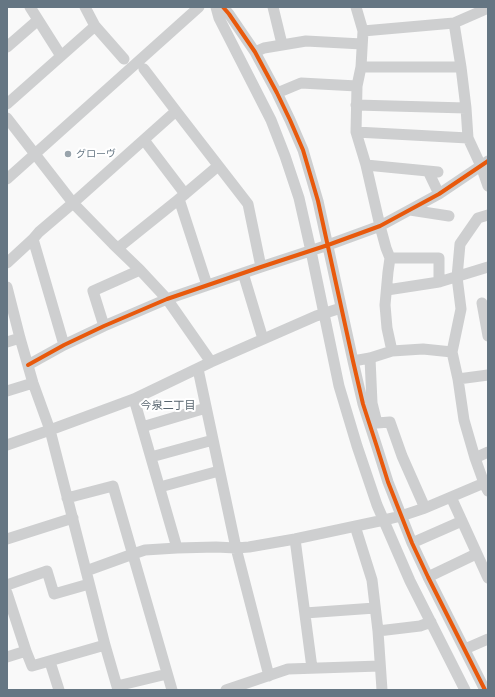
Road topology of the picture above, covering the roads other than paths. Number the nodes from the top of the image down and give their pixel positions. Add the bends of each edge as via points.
1 (30, 7) edge
2 (85, 7) edge
3 (199, 7) edge
4 (216, 7) edge
5 (223, 7) edge
6 (273, 7) edge
7 (356, 7) edge
8 (486, 10) edge
9 (38, 20) junction
10 (454, 23) junction
11 (95, 26) junction
12 (363, 31) junction
13 (282, 44) junction
14 (362, 44) junction
15 (7, 48) edge
16 (254, 52) junction
17 (61, 56) junction
18 (124, 59) dead end
19 (461, 67) junction
20 (144, 68) dead end
21 (361, 68) junction
22 (357, 86) junction
23 (277, 93) junction
24 (7, 104) edge
25 (356, 105) junction
26 (466, 108) junction
27 (176, 111) junction
28 (7, 118) edge
29 (356, 132) junction
30 (468, 138) junction
31 (144, 140) junction
32 (35, 154) junction
33 (485, 163) edge
34 (366, 165) junction
35 (218, 166) junction
36 (7, 179) edge
37 (488, 186) edge
38 (439, 194) junction
39 (182, 197) junction
40 (73, 203) junction
41 (410, 210) junction
42 (488, 215) edge
43 (449, 216) dead end
44 (380, 226) junction
45 (33, 239) junction
46 (328, 246) junction
47 (118, 248) junction
48 (311, 251) junction
49 (390, 258) junction
50 (7, 263) edge
51 (261, 267) junction
52 (488, 267) edge
53 (140, 270) junction
54 (243, 273) junction
55 (457, 277) junction
56 (439, 282) junction
57 (208, 285) junction
58 (7, 287) edge
59 (387, 290) junction
60 (167, 299) junction
61 (482, 303) dead end
62 (341, 308) junction
63 (324, 314) junction
64 (104, 326) junction
65 (485, 335) edge
66 (20, 338) junction
67 (264, 339) junction
68 (7, 342) edge
69 (64, 345) junction
70 (392, 351) junction
71 (452, 352) junction
72 (370, 358) junction
73 (353, 361) junction
74 (211, 362) junction
75 (28, 365) junction
76 (198, 368) junction
77 (488, 375) edge
78 (458, 379) junction
79 (33, 383) junction
80 (7, 391) edge
81 (134, 399) junction
82 (206, 408) junction
83 (142, 427) junction
84 (50, 430) junction
85 (213, 440) junction
86 (7, 445) edge
87 (488, 452) edge
88 (151, 457) junction
89 (475, 458) junction
90 (219, 471) junction
91 (160, 487) junction
92 (486, 487) edge
93 (451, 497) junction
94 (68, 498) junction
95 (425, 508) junction
96 (401, 516) junction
97 (73, 518) junction
98 (384, 520) junction
99 (462, 521) junction
100 (355, 526) junction
101 (7, 539) edge
102 (295, 539) junction
103 (412, 543) junction
104 (177, 548) junction
105 (236, 548) junction
106 (133, 554) junction
107 (476, 554) junction
108 (86, 571) junction
109 (428, 577) junction
110 (488, 578) edge
111 (89, 584) junction
112 (7, 585) edge
113 (7, 593) edge
114 (9, 607) edge
115 (375, 608) junction
116 (305, 613) junction
117 (431, 622) junction
118 (378, 631) junction
119 (488, 638) edge
120 (105, 645) junction
121 (465, 649) junction
122 (26, 651) junction
123 (7, 657) edge
124 (50, 662) junction
125 (380, 666) junction
126 (312, 668) junction
127 (167, 674) junction
128 (269, 676) junction
129 (485, 682) edge
130 (251, 686) edge
131 (117, 688) edge
132 (59, 690) edge
133 (172, 690) edge
134 (226, 690) edge
135 (382, 690) edge
136 (465, 690) edge

1 - 9 street
2 - 11 street
3 - 32 street
4 - 48 street via 219,18 271,120 299,198
5 - 16 street
6 - 13 street
7 - 12 street
8 - 10 street
9 - 15 street
9 - 17 street
10 - 12 street
10 - 19 street
11 - 17 street
11 - 18 street
12 - 14 street
13 - 14 street via 306,41
13 - 16 street
14 - 21 street
16 - 23 street
17 - 24 street
19 - 21 street
19 - 26 street
20 - 27 street
21 - 22 street
22 - 23 street via 301,83
22 - 25 street
23 - 46 street via 303,150
25 - 26 street
25 - 29 street
26 - 30 street
27 - 31 street
27 - 35 street
28 - 32 street
29 - 30 street
29 - 34 street
30 - 33 street
31 - 39 street
31 - 40 street
32 - 36 street
32 - 40 street
33 - 37 street
33 - 38 street
34 - 38 street via 433,172
34 - 44 street
35 - 39 street
35 - 51 street via 248,204
38 - 41 street
39 - 47 street
39 - 57 street
40 - 45 street
40 - 47 street
41 - 43 street
41 - 44 street
42 - 55 street via 478,218 460,244
44 - 46 street
44 - 49 street
45 - 50 street
45 - 69 street
46 - 48 street
46 - 62 street
47 - 53 street
48 - 51 street
48 - 63 street
49 - 56 street via 439,258
49 - 59 street
51 - 54 street
52 - 55 street
53 - 60 street
53 - 64 street via 93,291
54 - 57 street
54 - 67 street
55 - 56 street
55 - 71 street via 461,309
56 - 59 street
57 - 60 street
58 - 66 street
59 - 70 street via 387,328
60 - 64 street
60 - 74 street
61 - 65 street
62 - 63 street
62 - 73 street
63 - 67 street
63 - 98 street via 339,386 357,446
64 - 69 street
66 - 68 street
66 - 75 street
67 - 74 street
69 - 75 street
70 - 71 street via 423,349
70 - 72 street
71 - 78 street
72 - 73 street
72 - 95 street via 372,403 377,424 390,422
73 - 96 street via 377,447
74 - 76 street
75 - 79 street
76 - 81 street
76 - 82 street
77 - 78 street
78 - 89 street via 464,420
79 - 80 street
79 - 84 street
81 - 83 street
81 - 84 street
82 - 83 street
82 - 85 street
83 - 88 street
84 - 86 street
84 - 94 street
85 - 88 street
85 - 90 street
87 - 89 street
88 - 91 street
89 - 92 street
90 - 91 street
90 - 105 street
91 - 104 street
92 - 93 street
93 - 95 street
93 - 99 street
94 - 97 street
94 - 106 street via 113,486
95 - 96 street
96 - 98 street
96 - 103 street
97 - 101 street
97 - 108 street
98 - 100 street
98 - 117 street
99 - 103 street
99 - 107 street
100 - 102 street
100 - 115 street via 372,580
102 - 105 street
102 - 116 street
103 - 109 street
104 - 105 street
104 - 106 street via 145,550
105 - 128 street
106 - 108 street
106 - 127 street
107 - 109 street
107 - 110 street
108 - 111 street
109 - 121 street
111 - 112 street via 54,594 47,571
111 - 120 street
113 - 114 street
114 - 122 street
115 - 116 street
115 - 118 street
116 - 126 street
117 - 118 street via 420,626
117 - 136 street
118 - 125 street
119 - 121 street
120 - 124 street
120 - 131 street
121 - 129 street
122 - 123 street
122 - 124 street via 32,666
124 - 132 street
125 - 126 street
125 - 135 street
126 - 128 street via 288,669
127 - 131 street
127 - 133 street
128 - 130 street
130 - 134 street

